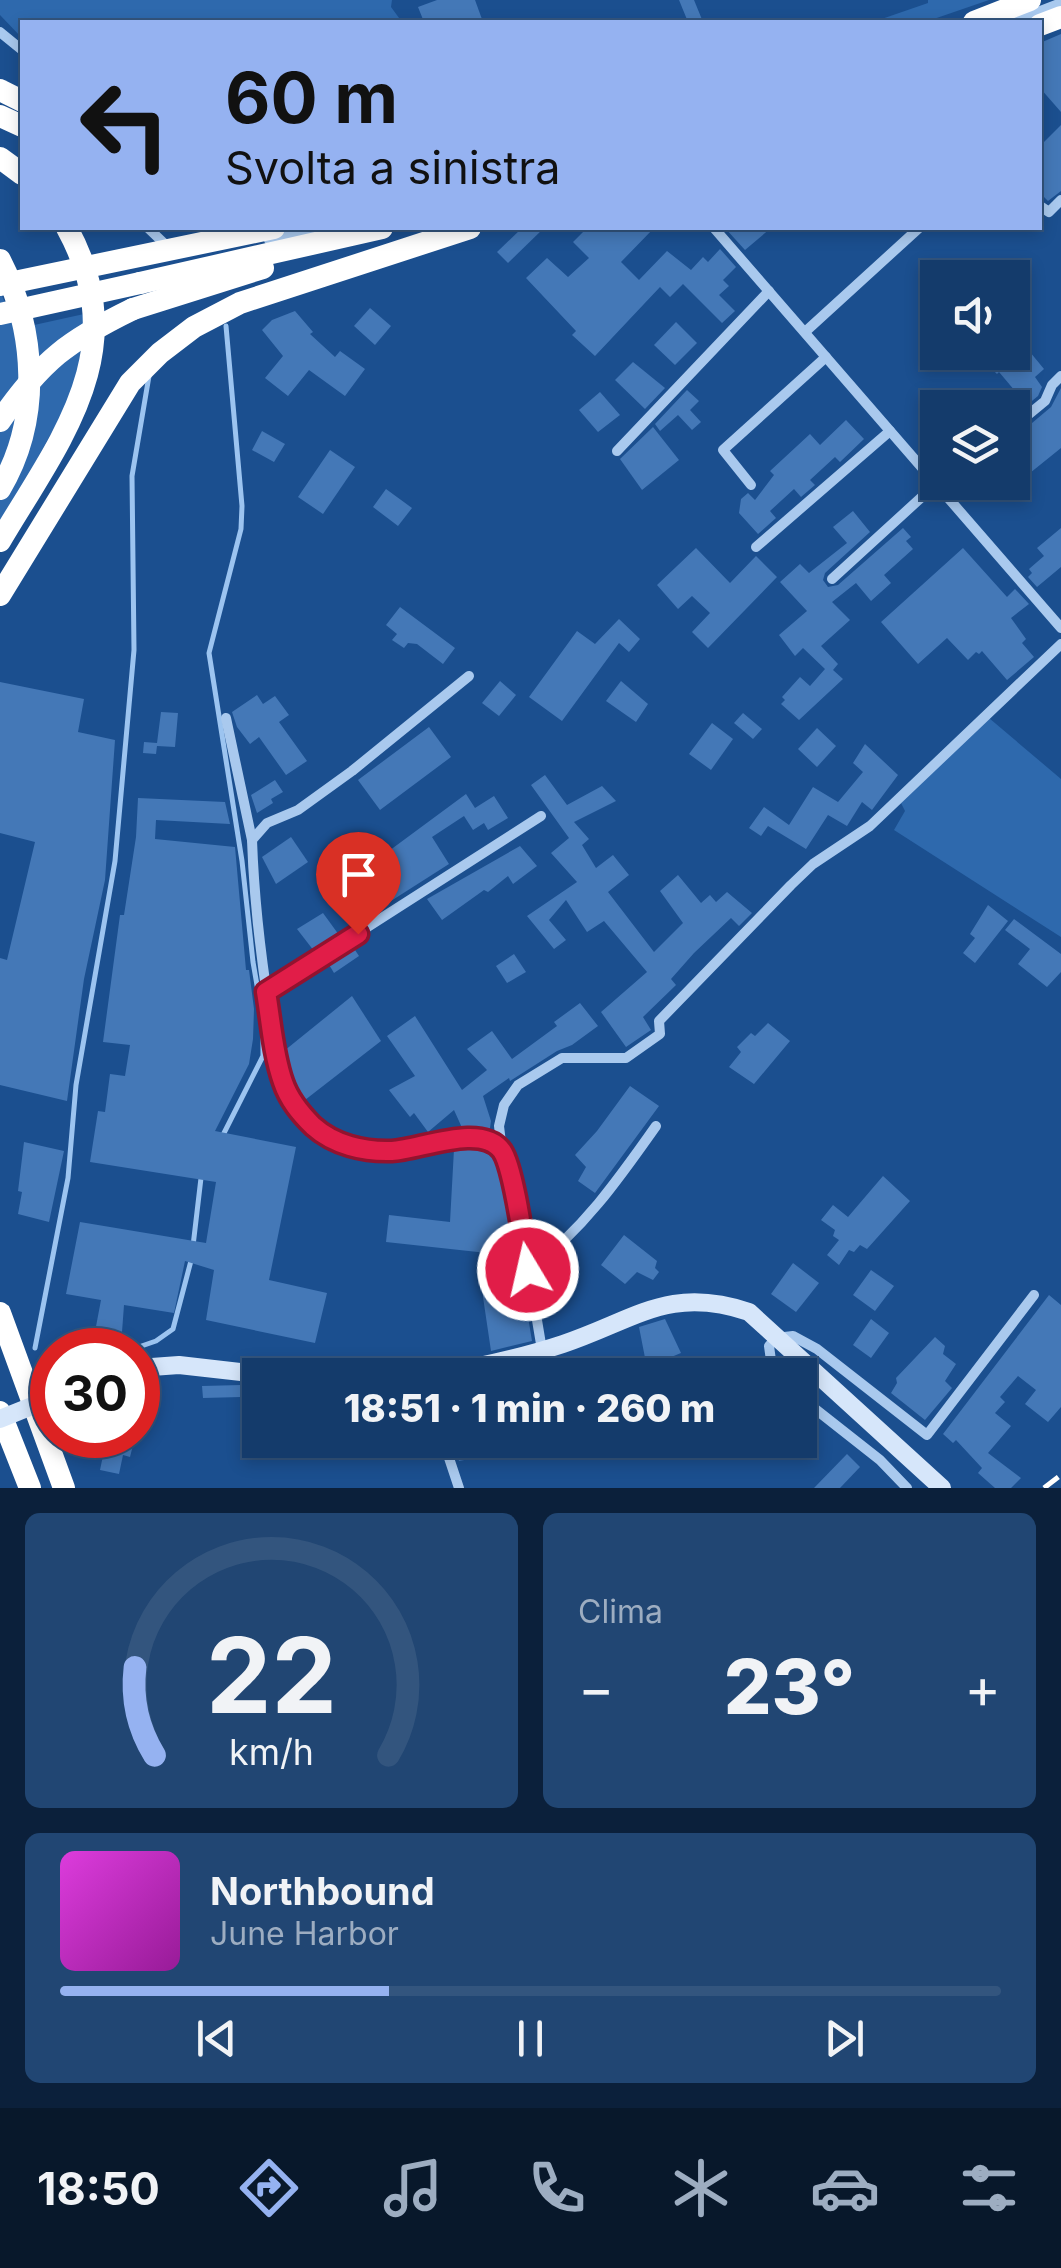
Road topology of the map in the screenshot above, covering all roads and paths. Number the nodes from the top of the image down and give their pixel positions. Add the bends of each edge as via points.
1 (1030, 0) edge
2 (1061, 2) edge
3 (979, 20) edge
4 (1017, 20) edge
5 (0, 32) edge
6 (20, 48) edge
7 (1061, 200) edge
8 (1042, 207) edge
9 (69, 230) edge
10 (150, 230) edge
11 (264, 230) edge
12 (464, 230) edge
13 (716, 230) edge
14 (917, 230) edge
15 (343, 231) edge
16 (0, 260) edge
17 (0, 285) edge
18 (769, 291) junction
19 (0, 314) edge
20 (805, 332) junction
21 (826, 357) junction
22 (1061, 376) edge
23 (1030, 413) edge
24 (0, 421) edge
25 (890, 431) junction
26 (618, 451) dead end
27 (920, 466) edge
28 (751, 485) dead end
29 (0, 489) edge
30 (920, 499) edge
31 (949, 500) edge
32 (0, 541) edge
33 (756, 547) dead end
34 (832, 579) dead end
35 (0, 596) edge
36 (1061, 628) edge
37 (1061, 644) edge
38 (468, 676) dead end
39 (226, 718) dead end
40 (541, 816) dead end
41 (252, 840) junction
42 (266, 992) junction
43 (656, 1126) dead end
44 (502, 1151) junction
45 (528, 1270) junction
46 (1034, 1295) dead end
47 (0, 1313) edge
48 (776, 1338) junction
49 (542, 1350) junction
50 (516, 1358) edge
51 (770, 1358) edge
52 (160, 1366) edge
53 (242, 1372) edge
54 (30, 1406) edge
55 (817, 1410) edge
56 (0, 1416) edge
57 (448, 1458) edge
58 (30, 1488) edge
59 (64, 1488) edge
60 (459, 1488) edge
61 (906, 1488) edge
62 (942, 1488) edge

1 - 3 highway
2 - 4 street
5 - 6 street
7 - 8 street via 1049,212
9 - 32 highway via 94,303 89,377 72,420
10 - 15 street via 173,251 197,254
11 - 17 highway, bridge
12 - 35 highway via 240,303 160,352 130,383
13 - 18 street
14 - 20 street
15 - 19 highway, bridge
15 - 24 highway, bridge via 248,274 133,309 86,332 47,360
16 - 29 highway via 15,290 28,353 24,428
18 - 20 street
18 - 26 street
20 - 21 street
21 - 25 street
21 - 28 street via 723,450
22 - 23 street
25 - 27 street
25 - 33 street
30 - 34 street
31 - 36 street
37 - 44 street via 870,826 791,885 659,1021 660,1034 626,1058 562,1058 518,1084 504,1105
38 - 41 street via 352,771 298,810 267,823
39 - 41 street
40 - 42 street
41 - 42 street
42 - 44 street via 282,1082 321,1132 365,1149 473,1138
43 - 45 street via 605,1198 556,1251
44 - 45 street
45 - 49 street
46 - 48 street via 927,1436 817,1349 792,1336
47 - 59 highway
48 - 49 street via 750,1312 704,1301 644,1310
48 - 51 street
48 - 62 street
49 - 50 street
52 - 53 street
54 - 56 street, bridge
55 - 61 street
56 - 58 highway
57 - 60 street

